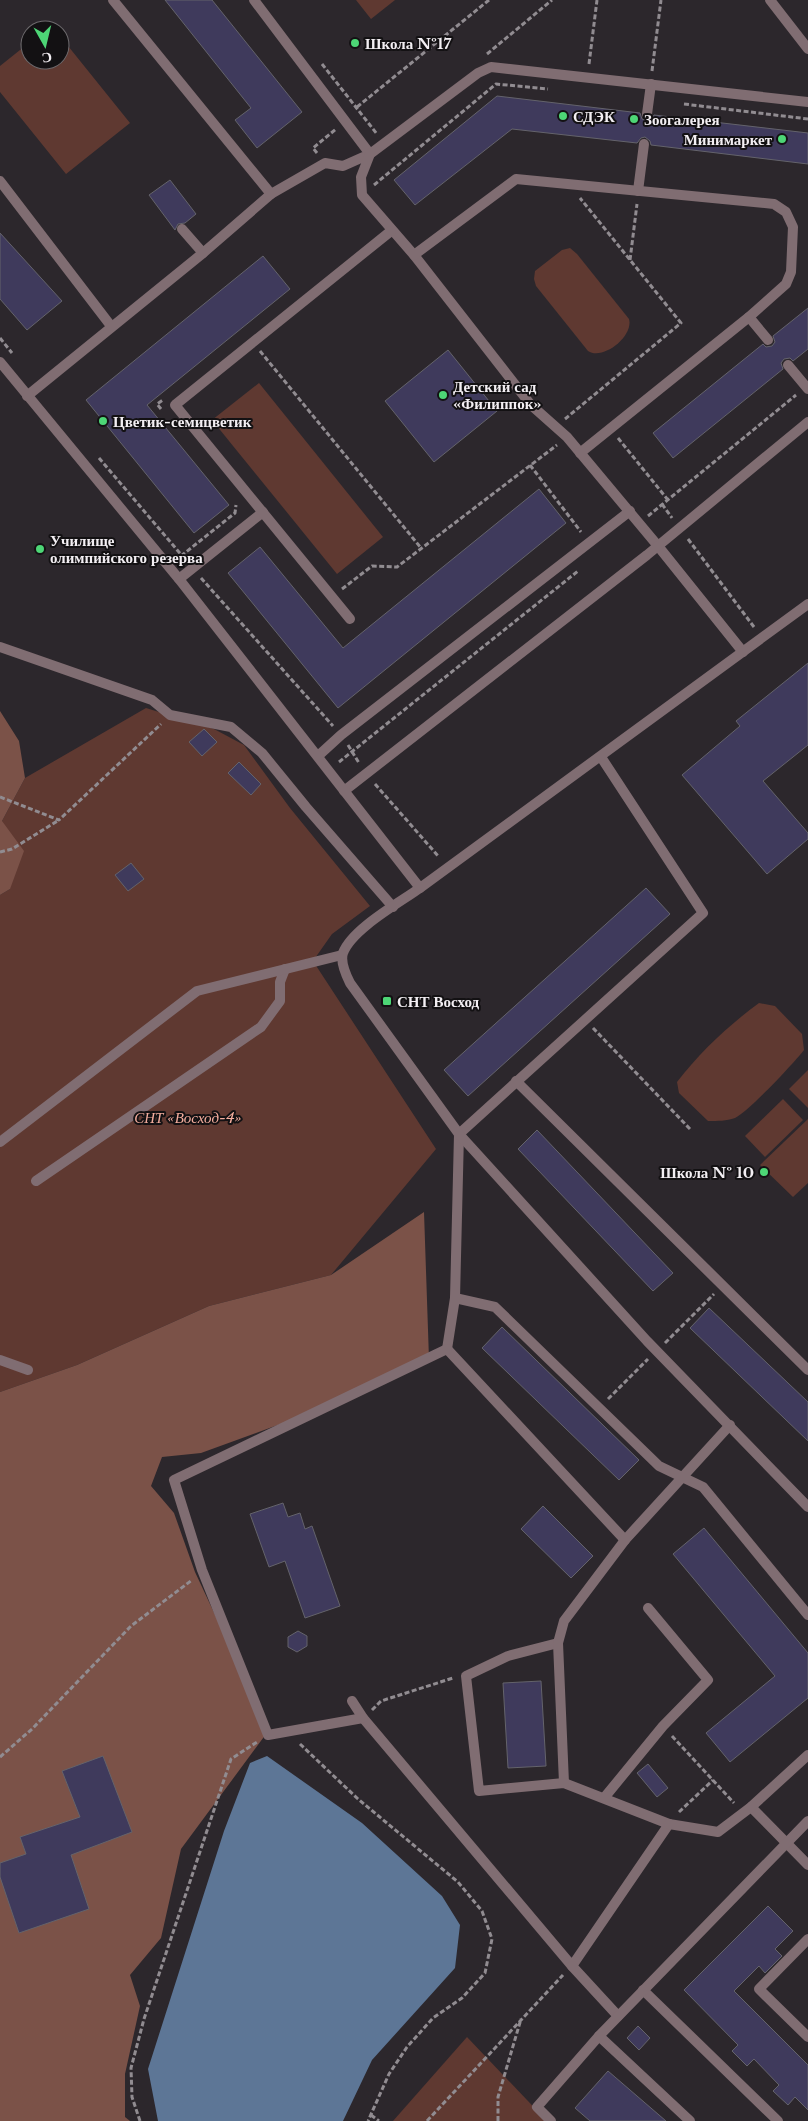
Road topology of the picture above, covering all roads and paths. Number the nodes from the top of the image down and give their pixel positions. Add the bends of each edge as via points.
1 (113, 0) edge
2 (254, 0) edge
3 (490, 0) edge
4 (552, 0) edge
5 (596, 0) edge
6 (661, 0) edge
7 (770, 0) edge
8 (806, 45) edge
9 (485, 55) dead end
10 (319, 61) dead end
11 (588, 66) dead end
12 (651, 84) junction
13 (553, 90) dead end
14 (808, 102) edge
15 (679, 103) dead end
16 (357, 107) junction
17 (647, 114) dead end
18 (808, 119) edge
19 (379, 136) dead end
20 (644, 144) dead end
21 (370, 154) junction
22 (0, 181) edge
23 (567, 183) junction
24 (638, 191) junction
25 (271, 194) junction
26 (362, 195) junction
27 (182, 230) dead end
28 (391, 231) junction
29 (203, 253) junction
30 (414, 255) junction
31 (630, 261) junction
32 (749, 317) junction
33 (111, 326) junction
34 (0, 338) edge
35 (768, 340) dead end
36 (253, 342) junction
37 (16, 358) dead end
38 (0, 362) edge
39 (788, 365) dead end
40 (808, 389) edge
41 (27, 396) junction
42 (165, 398) dead end
43 (164, 412) dead end
44 (808, 422) edge
45 (557, 426) junction
46 (609, 427) junction
47 (568, 437) junction
48 (94, 452) dead end
49 (580, 452) junction
50 (530, 465) junction
51 (231, 498) dead end
52 (668, 500) dead end
53 (662, 504) dead end
54 (630, 511) junction
55 (263, 512) junction
56 (680, 527) junction
57 (589, 542) junction
58 (658, 546) junction
59 (421, 548) junction
60 (182, 555) junction
61 (168, 566) junction
62 (192, 568) junction
63 (179, 579) junction
64 (346, 586) dead end
65 (808, 604) edge
66 (350, 619) dead end
67 (754, 627) dead end
68 (0, 647) edge
69 (743, 652) junction
70 (170, 715) junction
71 (341, 735) junction
72 (318, 756) junction
73 (601, 757) junction
74 (366, 774) junction
75 (344, 791) junction
76 (0, 796) edge
77 (59, 820) junction
78 (0, 852) edge
79 (438, 857) dead end
80 (420, 888) junction
81 (394, 907) junction
82 (342, 955) junction
83 (285, 969) junction
84 (584, 1020) junction
85 (516, 1081) junction
86 (690, 1129) dead end
87 (459, 1134) junction
88 (0, 1142) edge
89 (36, 1181) dead end
90 (722, 1286) junction
91 (455, 1298) junction
92 (447, 1350) junction
93 (657, 1351) junction
94 (0, 1360) edge
95 (28, 1370) dead end
96 (808, 1370) edge
97 (599, 1408) junction
98 (730, 1425) junction
99 (683, 1477) junction
100 (808, 1507) edge
101 (625, 1540) junction
102 (202, 1570) junction
103 (648, 1608) dead end
104 (808, 1615) edge
105 (558, 1643) junction
106 (466, 1676) junction
107 (352, 1701) dead end
108 (363, 1718) junction
109 (663, 1726) junction
110 (289, 1733) junction
111 (268, 1735) junction
112 (808, 1755) edge
113 (0, 1758) edge
114 (713, 1780) junction
115 (564, 1783) junction
116 (604, 1798) junction
117 (747, 1810) junction
118 (808, 1821) edge
119 (668, 1824) junction
120 (786, 1844) junction
121 (808, 1865) edge
122 (808, 1939) edge
123 (572, 1966) junction
124 (643, 1990) junction
125 (618, 2016) junction
126 (521, 2019) junction
127 (599, 2036) junction
128 (808, 2037) edge
129 (371, 2115) junction
130 (690, 2120) edge
131 (140, 2121) edge
132 (368, 2121) edge
133 (379, 2121) edge
134 (427, 2121) edge
135 (498, 2121) edge
136 (551, 2121) edge
137 (778, 2121) edge

1 - 25 street
2 - 21 street
3 - 16 path
4 - 9 path
5 - 11 path
6 - 12 path
7 - 8 street
10 - 16 path
12 - 14 street
12 - 17 street
12 - 21 street via 491,67 478,73
13 - 26 path via 496,84
15 - 18 path
16 - 19 path
20 - 24 street
21 - 25 street via 343,166 325,163
21 - 26 street via 362,177
22 - 33 street
23 - 24 street
23 - 30 street via 516,179
23 - 31 path
24 - 31 path
24 - 32 street via 774,204 786,212 793,227 792,272 780,291
25 - 29 street
26 - 28 street
27 - 29 street
28 - 30 street
28 - 36 street
29 - 33 street
30 - 45 street via 531,405
31 - 45 path via 681,323
32 - 35 street
32 - 46 street
33 - 41 street
34 - 37 path
36 - 55 street via 175,405
36 - 59 path
38 - 41 street
39 - 40 street
41 - 61 street
42 - 43 path via 157,404
44 - 56 street
45 - 47 street
46 - 49 street
46 - 52 path
47 - 49 street
47 - 50 path
48 - 60 path
49 - 54 street
50 - 57 path
50 - 59 path
51 - 60 path via 238,506 235,513
53 - 56 path
54 - 57 street
54 - 58 street
55 - 62 street
55 - 66 street
56 - 58 street
56 - 67 path
57 - 71 street
58 - 69 street
58 - 74 street
59 - 64 path via 397,567 372,566
60 - 61 path
60 - 62 path
61 - 63 street
62 - 63 street
62 - 71 path
63 - 72 street
65 - 69 street
68 - 70 street via 152,700
69 - 73 street
70 - 77 path
70 - 81 street via 231,727 262,753
71 - 72 street
71 - 74 path
72 - 75 street
73 - 80 street
73 - 84 street via 703,913
74 - 75 street
74 - 79 path
75 - 80 street
76 - 77 path
77 - 78 path via 12,849
80 - 81 street
81 - 82 street via 350,940
82 - 83 street
82 - 87 street via 350,983
83 - 88 street via 197,991
83 - 89 street via 280,982 280,1001 261,1027
84 - 85 street
84 - 86 path
85 - 87 street
85 - 90 street
87 - 91 street
87 - 93 street
90 - 93 path
90 - 96 street
91 - 92 street
91 - 97 street via 495,1307
92 - 101 street
92 - 102 street via 174,1480
93 - 97 path
93 - 98 street
94 - 95 street
97 - 99 street via 659,1466
98 - 99 street
98 - 100 street
99 - 101 street
99 - 104 street via 703,1487
101 - 105 street via 564,1621
102 - 111 street
102 - 113 path via 131,1626
103 - 109 street via 708,1680
105 - 106 street via 508,1656
105 - 115 street
106 - 108 path via 381,1701
106 - 115 street via 479,1791
107 - 108 street
108 - 110 street
108 - 123 street
109 - 114 path
109 - 116 street
110 - 111 street
110 - 129 path via 358,1799 458,1882 482,1911 492,1940 485,1973 462,1998 433,2018 407,2047
111 - 131 path via 231,1759 147,2010 131,2068 132,2097
112 - 117 street
114 - 117 path
114 - 119 path
115 - 116 street
116 - 119 street
117 - 119 street via 718,1832
117 - 120 street
118 - 120 street
119 - 123 street
120 - 121 street
120 - 124 street
122 - 128 street via 759,1989
123 - 125 street
123 - 126 path
124 - 125 street
124 - 137 street
125 - 127 street
126 - 134 path
126 - 135 path via 498,2097
127 - 130 street
127 - 136 street via 537,2107
129 - 132 path
129 - 133 path

